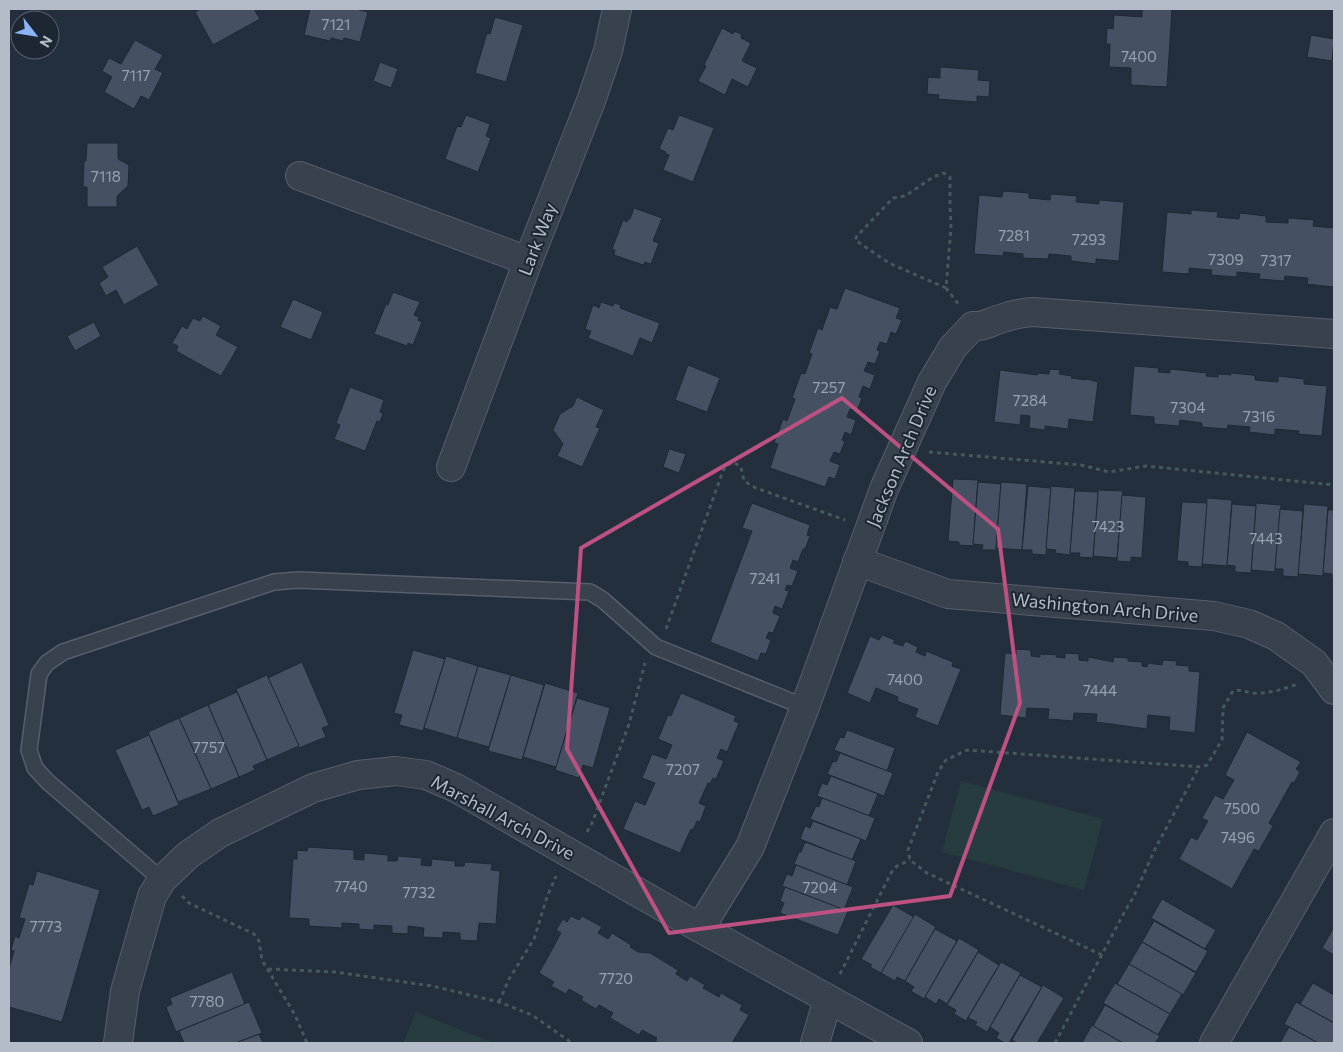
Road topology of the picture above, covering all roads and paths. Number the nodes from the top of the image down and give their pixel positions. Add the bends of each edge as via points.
1 (617, 9) edge
2 (300, 176) dead end
3 (528, 261) junction
4 (946, 288) junction
5 (973, 326) junction
6 (1334, 334) edge
7 (904, 445) junction
8 (451, 467) dead end
9 (1334, 485) edge
10 (869, 528) junction
11 (857, 561) junction
12 (656, 647) junction
13 (1328, 682) edge
14 (805, 706) junction
15 (1199, 767) junction
16 (1334, 833) edge
17 (573, 854) junction
18 (910, 860) junction
19 (162, 880) junction
20 (700, 928) junction
21 (1102, 955) junction
22 (268, 969) junction
23 (828, 998) junction
24 (499, 1002) junction
25 (118, 1043) edge
26 (307, 1043) edge
27 (572, 1043) edge
28 (815, 1043) edge
29 (908, 1043) edge
30 (1055, 1043) edge
31 (1214, 1043) edge

1 - 3 street, Lark Way via 608,51 591,101
2 - 3 street
3 - 8 street, Lark Way
4 - 4 path via 952,227 950,176 944,173 905,196 893,198 855,240 889,263
4 - 5 path
5 - 6 street via 982,327 1014,314 1048,313
5 - 7 street, Jackson Arch Drive via 953,347 932,382
7 - 9 path via 932,452 1081,464 1109,472 1146,466
7 - 10 street, Jackson Arch Drive
10 - 11 street, Jackson Arch Drive
10 - 12 path via 756,488 744,481 741,467 732,462 723,471
11 - 13 street, Washington Arch Drive via 948,594 1214,616 1249,624 1276,636 1314,663
11 - 14 street, Jackson Arch Drive
12 - 14 lane
12 - 17 path via 647,655 629,724 592,823
12 - 19 lane via 590,592 298,580 274,582 63,652 47,663 39,674 30,750 35,768
13 - 15 path via 1260,693 1233,691 1223,708 1222,740 1207,765
14 - 20 street, Jackson Arch Drive via 750,847
15 - 18 path via 967,750 946,760 938,772 908,850
15 - 21 path
16 - 31 street
17 - 19 street, Marshall Arch Drive via 456,788 426,775 396,771 358,775 313,788 220,833 188,855
17 - 20 street, Marshall Arch Drive
17 - 24 path via 553,880 534,939
18 - 21 path via 927,873
18 - 23 path via 891,873
19 - 22 path via 189,903 254,934
19 - 25 street, Marshall Arch Drive via 152,896 125,991
20 - 23 street, Marshall Arch Drive
21 - 30 path
22 - 24 path via 335,972 432,986
22 - 26 path
23 - 28 street
23 - 29 street, Marshall Arch Drive
24 - 27 path via 532,1015

